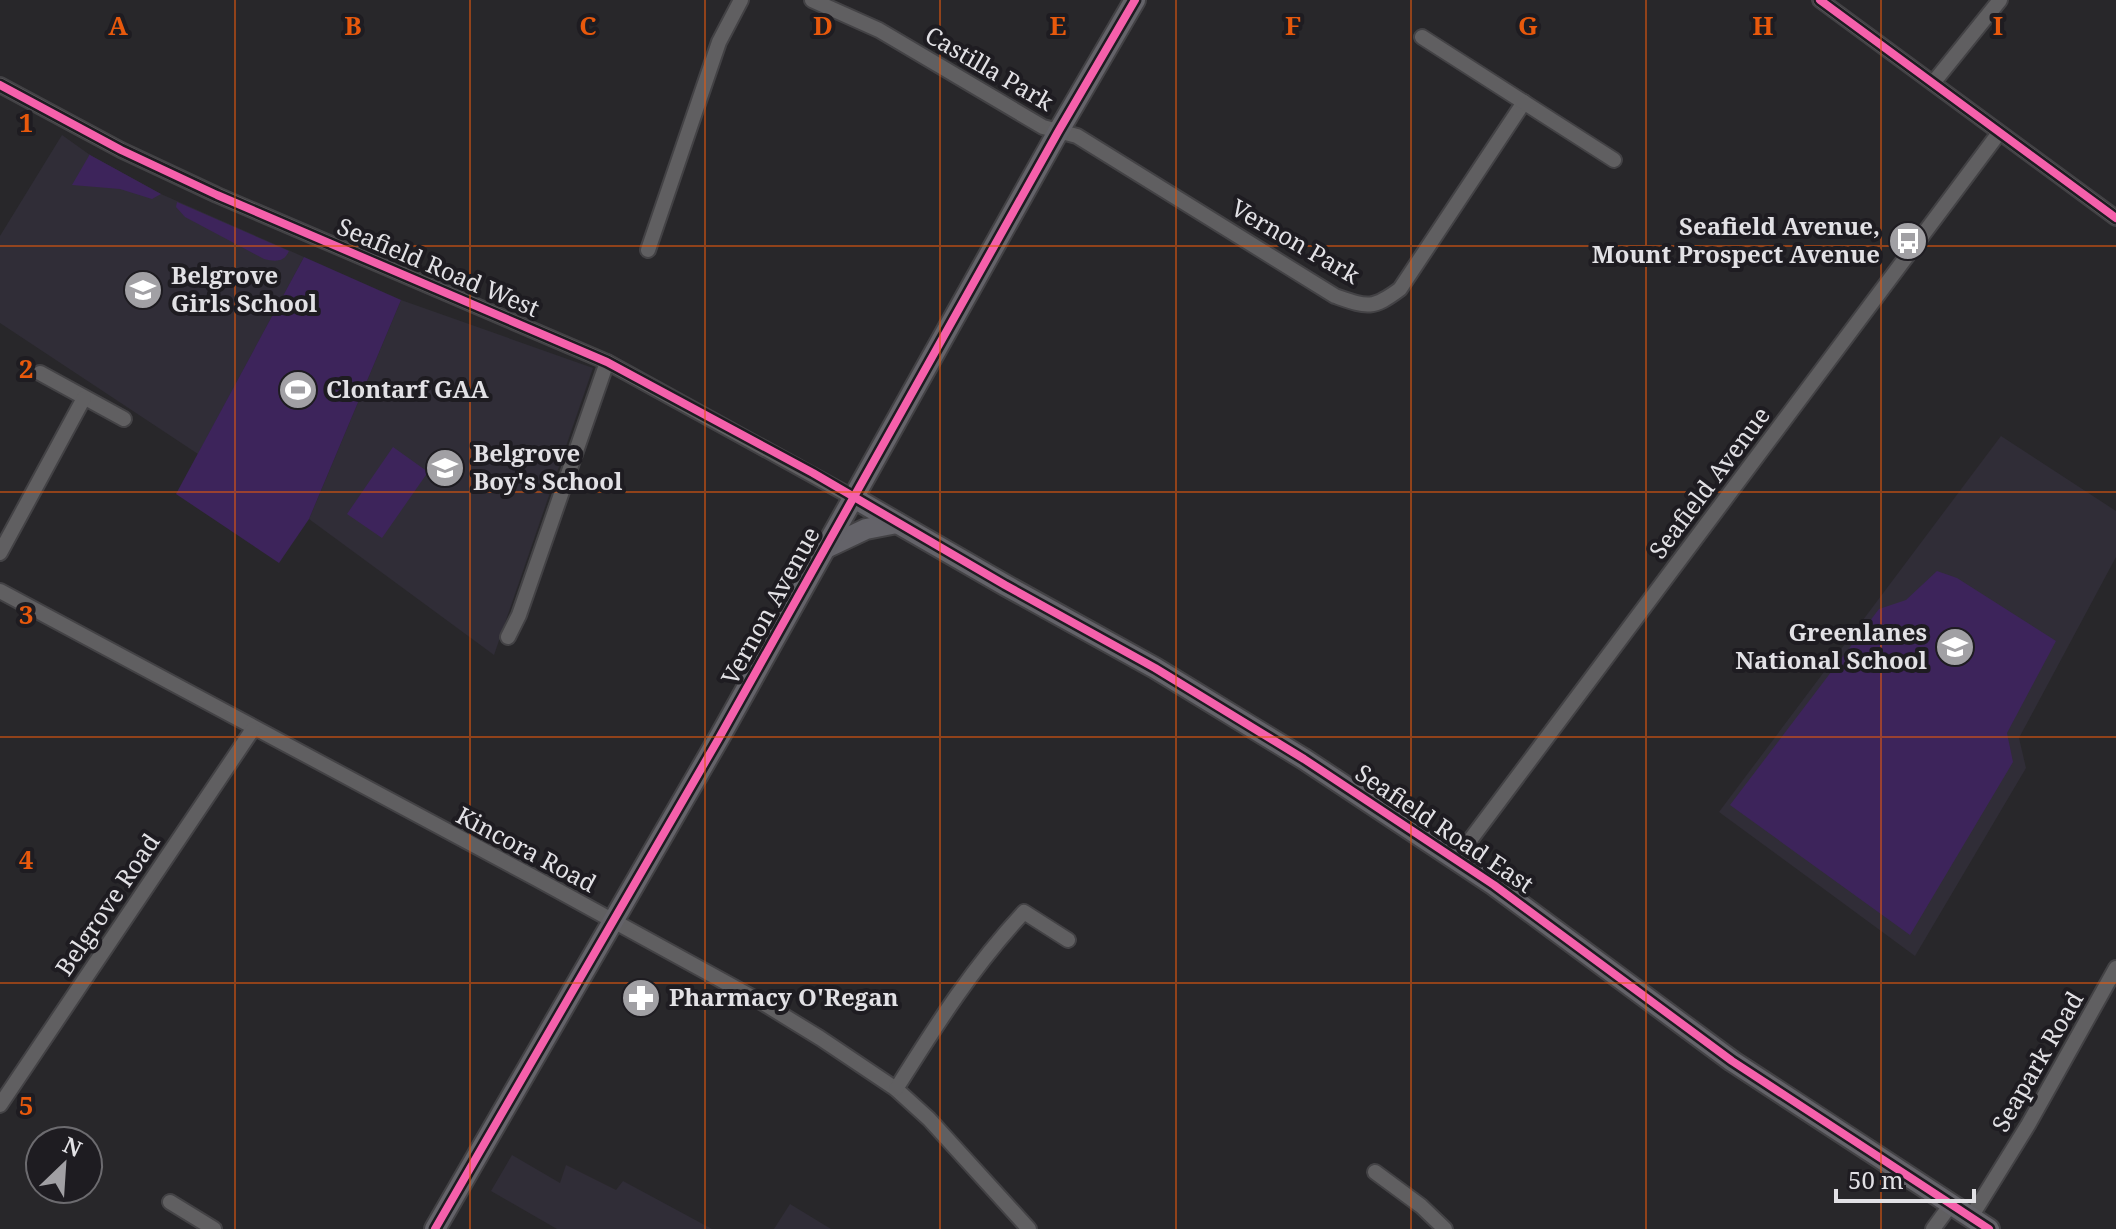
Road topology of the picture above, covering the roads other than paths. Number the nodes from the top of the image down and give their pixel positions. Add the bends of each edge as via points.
1 (741, 0) edge
2 (812, 0) edge
3 (1135, 0) edge
4 (1820, 0) edge
5 (2000, 0) edge
6 (1422, 37) dead end
7 (1933, 83) junction
8 (0, 85) edge
9 (1524, 102) junction
10 (1058, 132) junction
11 (1999, 133) junction
12 (1614, 160) dead end
13 (2116, 218) edge
14 (648, 250) dead end
15 (607, 362) junction
16 (40, 373) dead end
17 (84, 398) junction
18 (124, 419) dead end
19 (854, 498) junction
20 (897, 523) junction
21 (828, 547) junction
22 (0, 553) edge
23 (0, 591) edge
24 (508, 637) dead end
25 (253, 729) junction
26 (1456, 859) junction
27 (614, 921) junction
28 (1068, 940) dead end
29 (2116, 968) edge
30 (896, 1089) junction
31 (0, 1105) edge
32 (1375, 1172) dead end
33 (170, 1202) dead end
34 (1952, 1203) junction
35 (1971, 1217) junction
36 (214, 1229) edge
37 (435, 1229) edge
38 (1029, 1229) edge
39 (1445, 1229) edge
40 (1933, 1229) edge
41 (1989, 1229) edge

1 - 14 street via 719,42
2 - 10 street, Castilla Park via 879,30
3 - 10 street, Vernon Avenue
4 - 7 street
5 - 7 street
6 - 9 street
7 - 11 street
8 - 15 street, Seafield Road West via 217,195
9 - 10 street, Vernon Park via 1400,289 1381,304 1361,305 1335,296 1077,136
9 - 12 street
10 - 19 street, Vernon Avenue
11 - 13 street
11 - 26 street, Seafield Avenue
15 - 19 street, Seafield Road West
15 - 24 street
16 - 17 street
17 - 18 street
17 - 22 street
19 - 20 street, Seafield Road East
19 - 21 street, Vernon Avenue
20 - 21 street via 866,529
20 - 26 street, Seafield Road East via 1155,668
21 - 27 street, Vernon Avenue
23 - 25 street, Kincora Road
25 - 27 street, Kincora Road
25 - 31 street, Belgrove Road
26 - 34 street, Seafield Road East via 1732,1061
27 - 30 street, Kincora Road via 763,1003
27 - 37 street, Vernon Avenue
28 - 30 street via 1024,912 966,979
29 - 35 street, Seapark Road
30 - 38 street, Kincora Road
32 - 39 street
33 - 36 street
34 - 35 street, Seafield Road East
34 - 40 street
35 - 41 street, Seafield Road East

